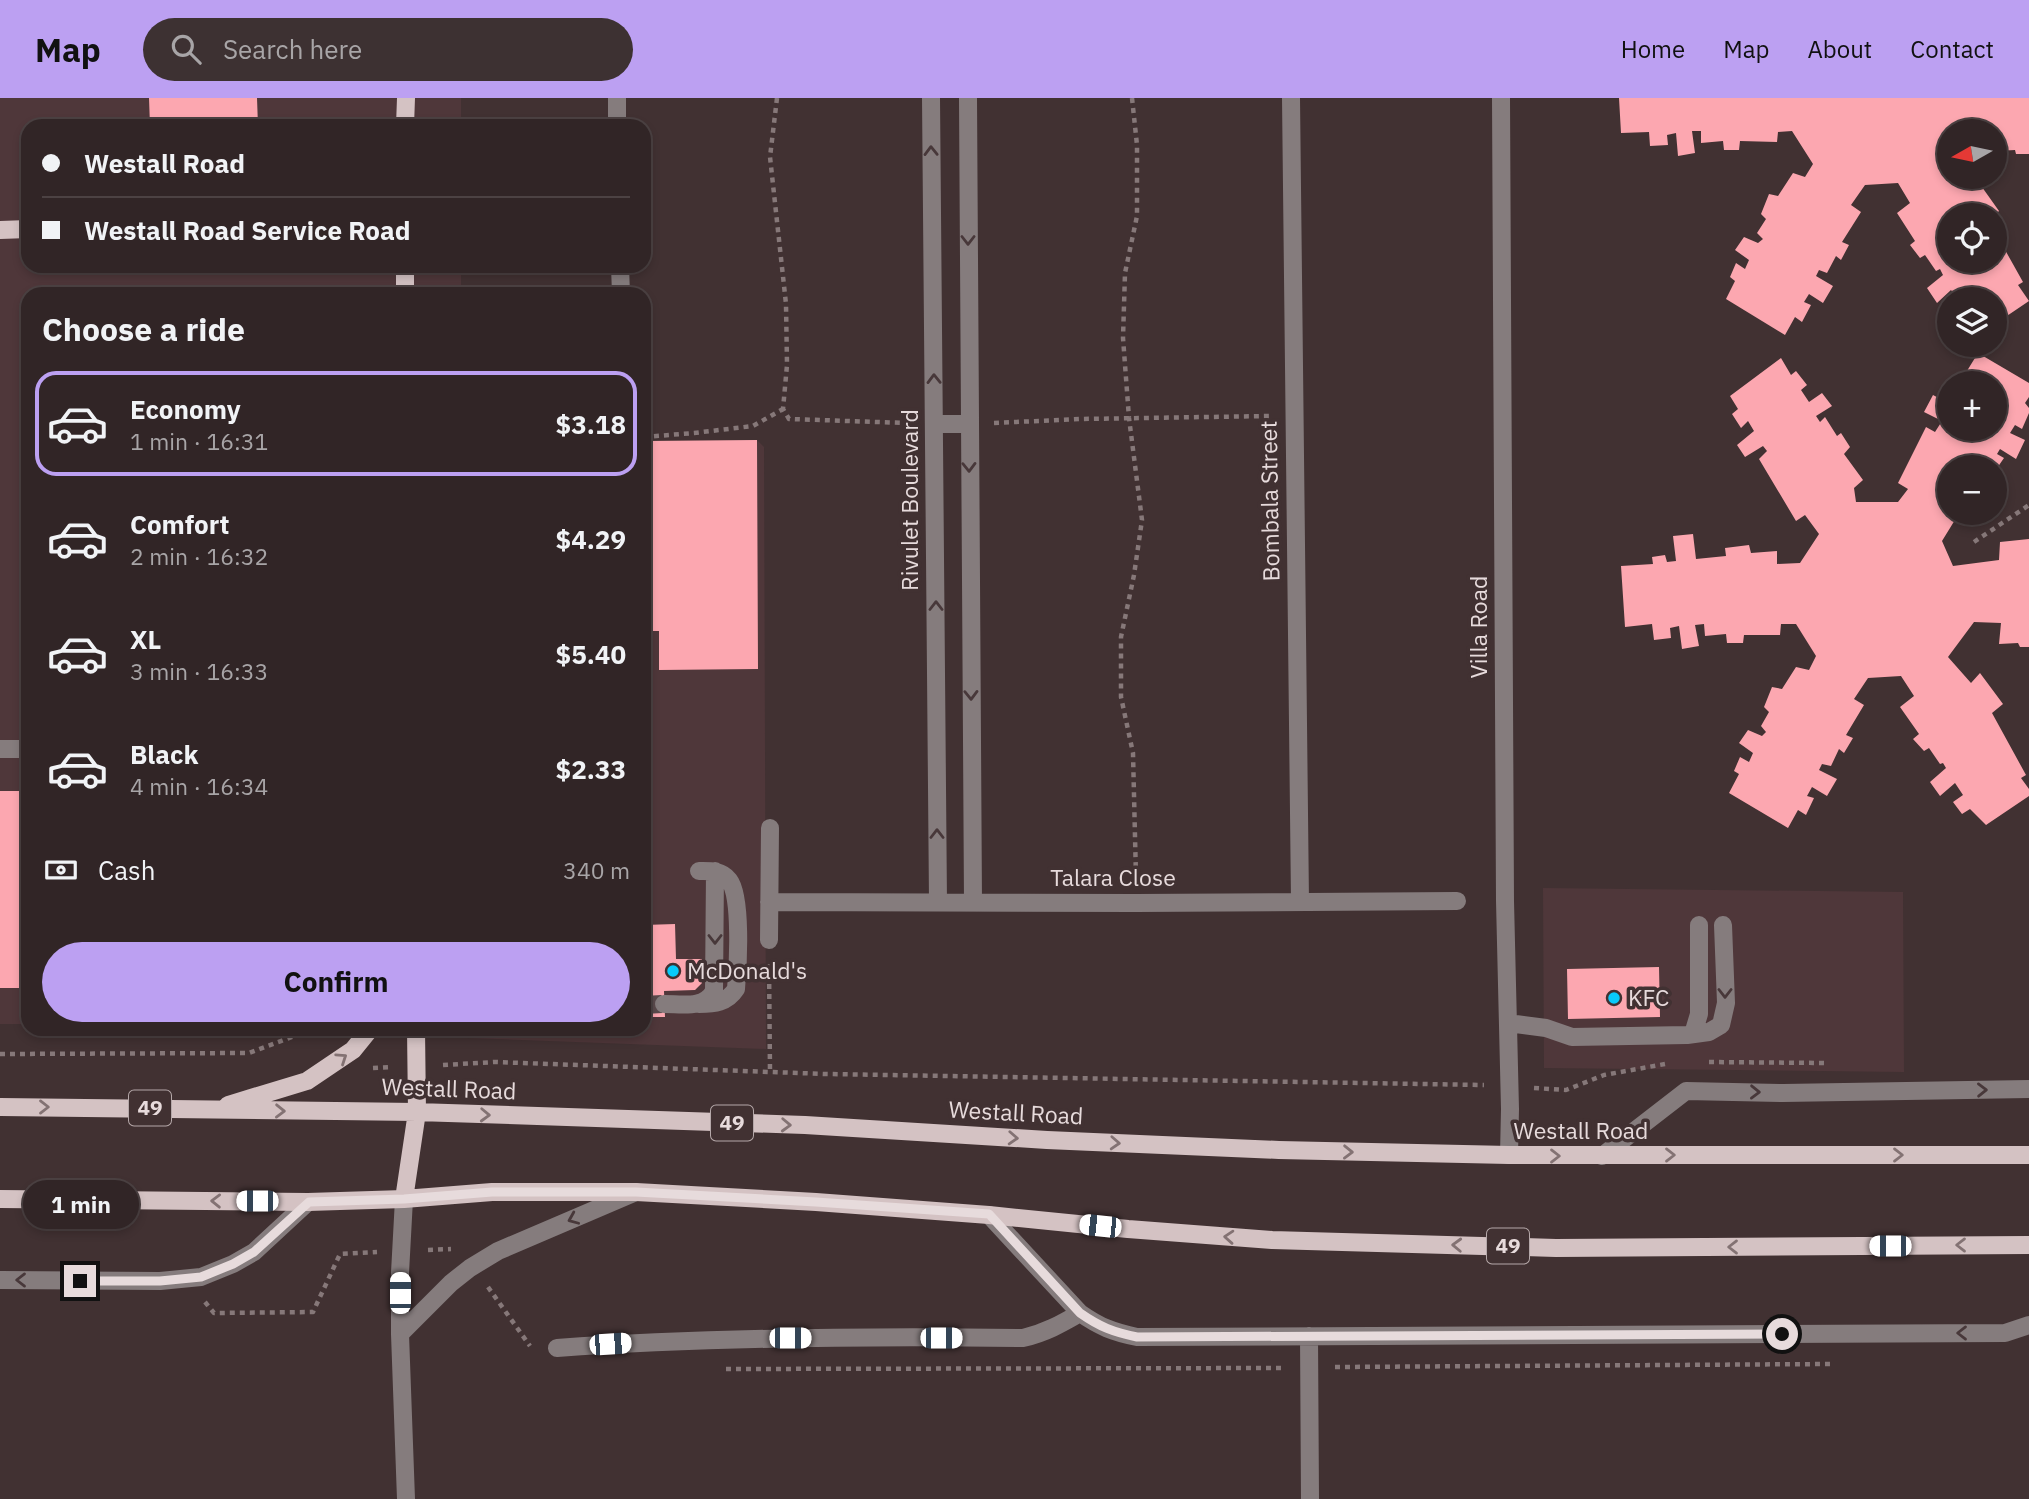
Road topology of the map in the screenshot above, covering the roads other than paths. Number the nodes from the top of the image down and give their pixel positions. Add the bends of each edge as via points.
1 (406, 98) edge
2 (617, 98) edge
3 (931, 98) edge
4 (968, 98) edge
5 (1291, 98) edge
6 (1501, 98) edge
7 (405, 119) edge
8 (617, 119) edge
9 (21, 229) edge
10 (0, 230) edge
11 (934, 424) junction
12 (969, 424) junction
13 (0, 749) edge
14 (21, 749) edge
15 (770, 828) dead end
16 (707, 871) dead end
17 (1457, 901) dead end
18 (769, 902) junction
19 (938, 902) junction
20 (973, 902) junction
21 (1300, 902) junction
22 (1699, 925) dead end
23 (1723, 925) dead end
24 (769, 940) road end
25 (664, 1004) tunnel mouth
26 (1508, 1023) junction
27 (1693, 1034) junction
28 (364, 1036) edge
29 (416, 1036) edge
30 (2029, 1089) edge
31 (0, 1107) edge
32 (211, 1110) junction
33 (417, 1112) junction
34 (2029, 1155) edge
35 (1509, 1156) junction
36 (1602, 1156) junction
37 (636, 1192) junction
38 (0, 1199) edge
39 (404, 1199) junction
40 (309, 1202) junction
41 (989, 1214) junction
42 (2029, 1245) edge
43 (0, 1280) edge
44 (1080, 1313) junction
45 (2029, 1325) edge
46 (400, 1334) junction
47 (1309, 1336) junction
48 (557, 1348) dead end
49 (405, 1499) edge
50 (1310, 1499) edge

1 - 7 main road
2 - 8 street
11 -> 3 street, Rivulet Boulevard
4 -> 12 street
5 - 21 street, Bombala Street
6 - 26 street, Villa Road
9 - 10 main road
11 - 12 street
19 -> 11 street, Rivulet Boulevard
12 -> 20 street
13 - 14 street
15 - 18 street
16 -> 25 street via 716,984 710,998 699,1004
17 - 21 street, Talara Close
18 - 19 street, Talara Close
18 - 24 street
19 - 20 street, Talara Close
20 - 21 street, Talara Close
22 - 27 street via 1699,1014
23 -> 27 street via 1726,1003 1721,1026
26 - 27 street via 1572,1037
26 - 35 street, Villa Road
32 -> 28 main road via 307,1082 353,1050
29 - 33 main road
36 -> 30 street via 1686,1091
31 -> 32 main road, Westall Road / 49
32 -> 33 main road, Westall Road / 49
33 -> 35 main road, Westall Road / 49 via 805,1125 1266,1150
33 - 39 main road
36 -> 34 main road, Westall Road / 49
35 -> 36 main road, Westall Road / 49
37 - 39 main road, 49 via 492,1192
37 - 41 main road, 49
37 -> 46 street via 498,1251 451,1283
40 -> 38 main road, 49
39 - 40 main road, 49
39 - 46 street
40 -> 43 street via 254,1252 201,1277
42 -> 41 main road, 49 via 1556,1248 1272,1240
41 - 44 street
44 - 47 street via 1111,1332 1137,1337
44 - 48 street via 1057,1327 1023,1338 765,1339
45 -> 47 street via 2005,1333
46 - 49 street
47 - 50 street

